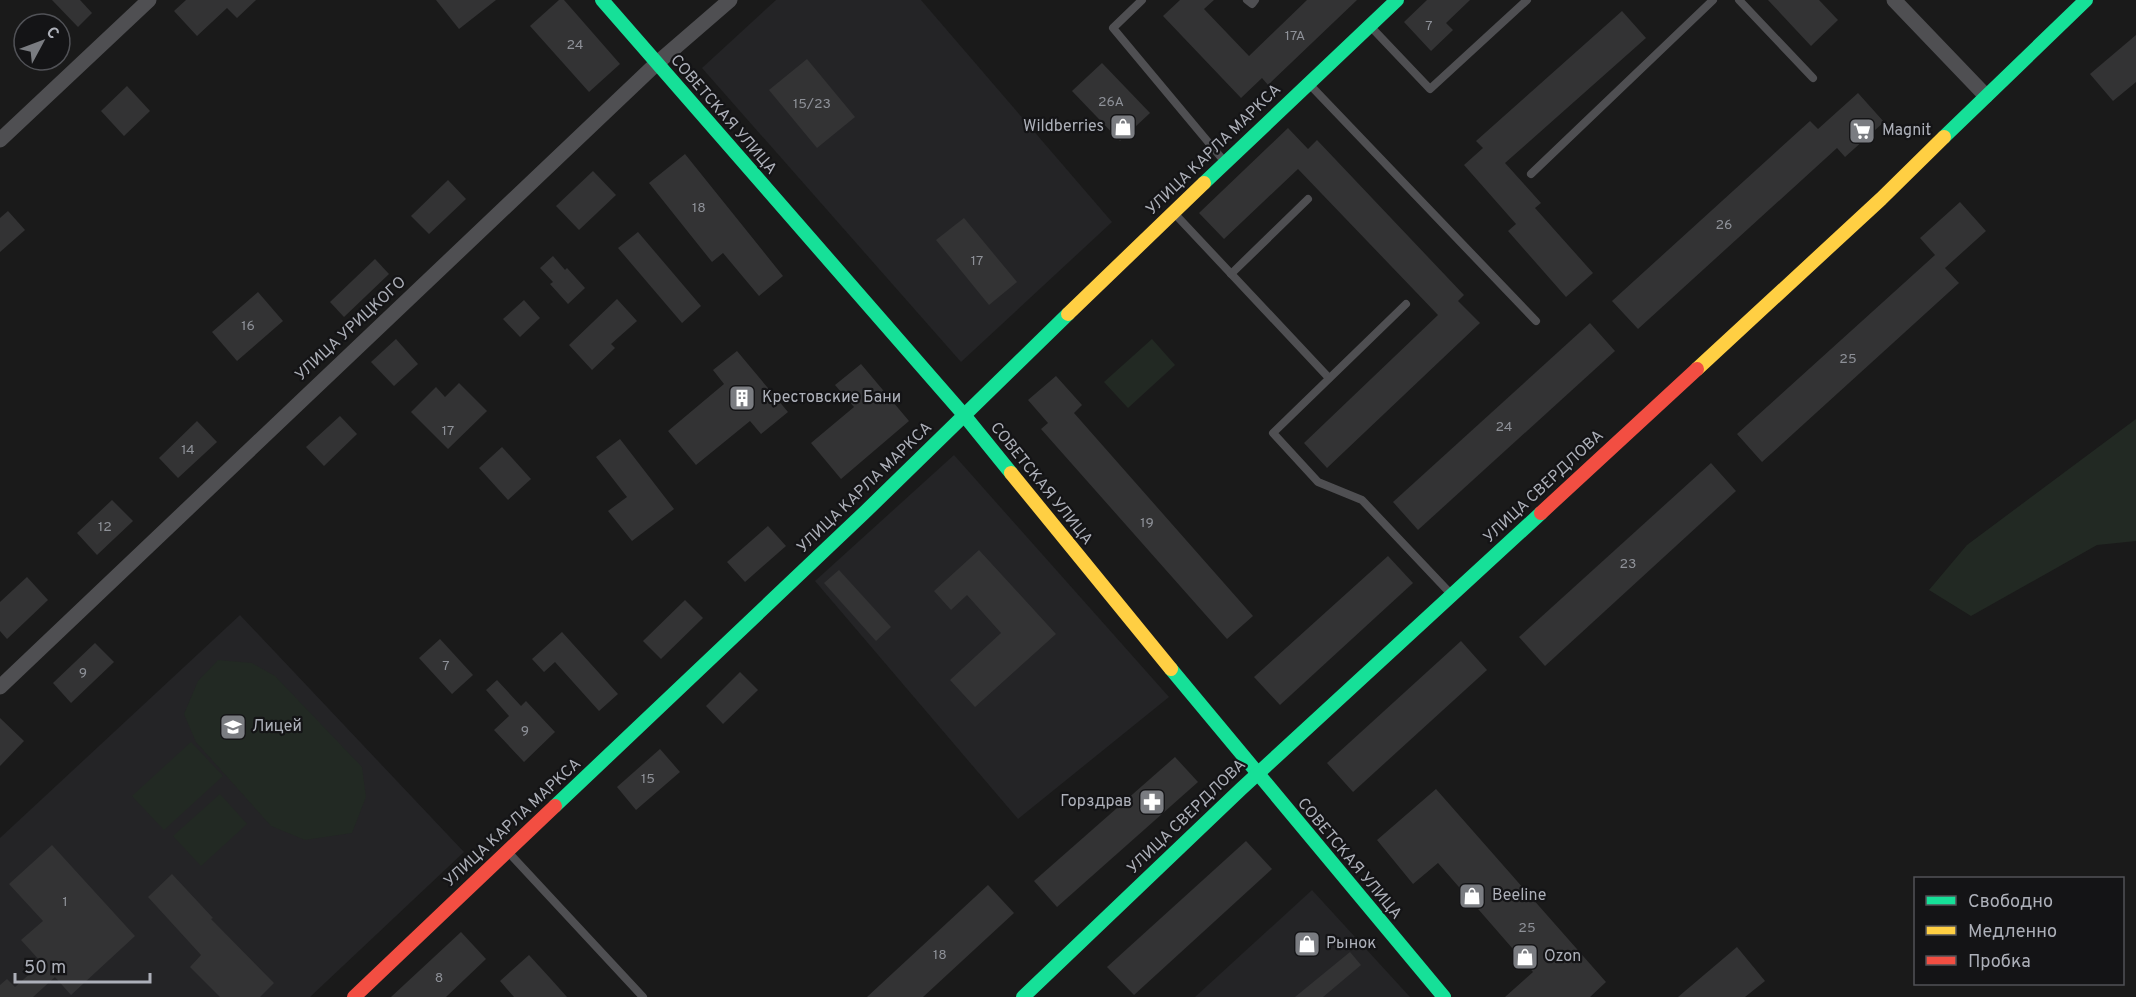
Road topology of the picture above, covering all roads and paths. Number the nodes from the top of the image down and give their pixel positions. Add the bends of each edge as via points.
1 (149, 0) edge
2 (602, 0) edge
3 (730, 0) edge
4 (1142, 0) edge
5 (1247, 0) edge
6 (1256, 0) edge
7 (1397, 0) edge
8 (1527, 0) edge
9 (1713, 0) edge
10 (1739, 0) edge
11 (1894, 0) edge
12 (2086, 0) edge
13 (1370, 26) junction
14 (657, 64) junction
15 (1813, 78) dead end
16 (1308, 84) junction
17 (1986, 96) junction
18 (0, 140) edge
19 (1225, 162) junction
20 (1530, 174) dead end
21 (1308, 199) dead end
22 (1173, 212) junction
23 (1231, 274) junction
24 (1406, 304) dead end
25 (1536, 321) dead end
26 (1329, 378) junction
27 (964, 415) junction
28 (1452, 594) junction
29 (0, 687) edge
30 (1257, 774) junction
31 (508, 851) junction
32 (354, 997) edge
33 (643, 997) edge
34 (1023, 997) edge
35 (1444, 997) edge

1 - 18 street
2 - 14 street, СОВЕТСКАЯ УЛИЦА
3 - 14 street, УЛИЦА УРИЦКОГО
4 - 19 lane via 1113,28
5 - 6 lane via 1252,4
7 - 13 street, УЛИЦА КАРЛА МАРКСА
8 - 13 lane via 1430,89
9 - 20 lane
10 - 15 lane
11 - 17 street
12 - 17 street, УЛИЦА СВЕРДЛОВА
13 - 16 street, УЛИЦА КАРЛА МАРКСА
14 - 27 street, СОВЕТСКАЯ УЛИЦА
14 - 29 street, УЛИЦА УРИЦКОГО
16 - 19 street, УЛИЦА КАРЛА МАРКСА
16 - 25 lane
17 - 28 street, УЛИЦА СВЕРДЛОВА via 1881,199
19 - 22 street, УЛИЦА КАРЛА МАРКСА
21 - 23 lane
22 - 23 lane
22 - 27 street, УЛИЦА КАРЛА МАРКСА
23 - 26 lane
24 - 26 lane
26 - 28 lane via 1273,433 1318,482 1362,500
27 - 30 street, СОВЕТСКАЯ УЛИЦА
27 - 31 street, УЛИЦА КАРЛА МАРКСА
28 - 30 street, УЛИЦА СВЕРДЛОВА
30 - 34 street, УЛИЦА СВЕРДЛОВА
30 - 35 street, СОВЕТСКАЯ УЛИЦА
31 - 32 street, УЛИЦА КАРЛА МАРКСА
31 - 33 lane

